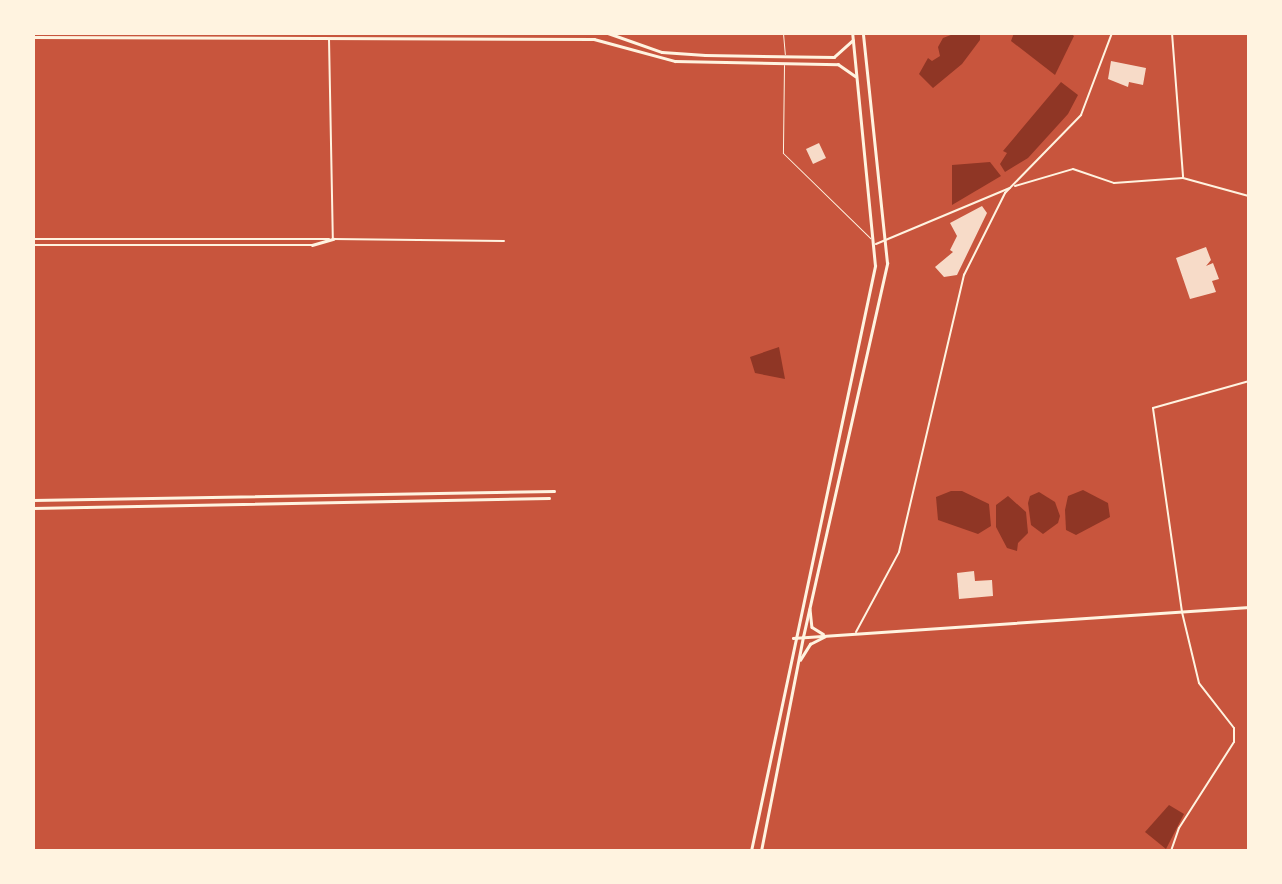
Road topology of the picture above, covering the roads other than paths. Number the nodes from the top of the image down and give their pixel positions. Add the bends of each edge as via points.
1 (607, 33) edge
2 (783, 33) edge
3 (852, 33) edge
4 (863, 33) edge
5 (1112, 33) edge
6 (1172, 33) edge
7 (33, 37) edge
8 (329, 38) junction
9 (853, 40) junction
10 (785, 56) junction
11 (784, 64) junction
12 (858, 84) junction
13 (1183, 178) junction
14 (1013, 186) junction
15 (1249, 196) edge
16 (33, 239) edge
17 (333, 239) junction
18 (888, 240) junction
19 (504, 241) dead end
20 (33, 244) edge
21 (876, 244) junction
22 (1249, 381) edge
23 (554, 491) dead end
24 (549, 498) dead end
25 (33, 500) edge
26 (33, 508) edge
27 (1249, 607) edge
28 (810, 608) junction
29 (1182, 612) junction
30 (855, 634) junction
31 (830, 636) junction
32 (803, 637) junction
33 (793, 638) junction
34 (798, 663) junction
35 (751, 851) edge
36 (761, 851) edge
37 (1171, 851) edge

1 - 10 street via 668,53
2 - 10 lane
3 - 9 street
4 - 18 street
5 - 14 street via 1081,115
6 - 13 street
7 - 8 street
8 - 11 street via 594,39 674,61
8 - 17 street
9 - 10 street via 839,56
9 - 12 street
10 - 11 lane
11 - 12 street via 844,65
11 - 21 lane via 783,153
12 - 21 street
13 - 14 street via 1114,183 1073,169
13 - 15 street
14 - 18 street
14 - 30 street via 964,275 899,552
16 - 17 street
17 - 19 street
17 - 20 street via 312,246
18 - 21 street
18 - 28 street via 887,263
21 - 33 street via 875,266
22 - 29 street via 1153,408
23 - 25 street
24 - 26 street
27 - 29 street
28 - 31 street via 811,626
28 - 32 street
29 - 30 street
29 - 37 street via 1199,684 1234,728 1234,742 1179,828
30 - 31 street
31 - 32 street
31 - 34 street via 810,644
32 - 33 street
32 - 34 street
33 - 35 street
34 - 36 street

